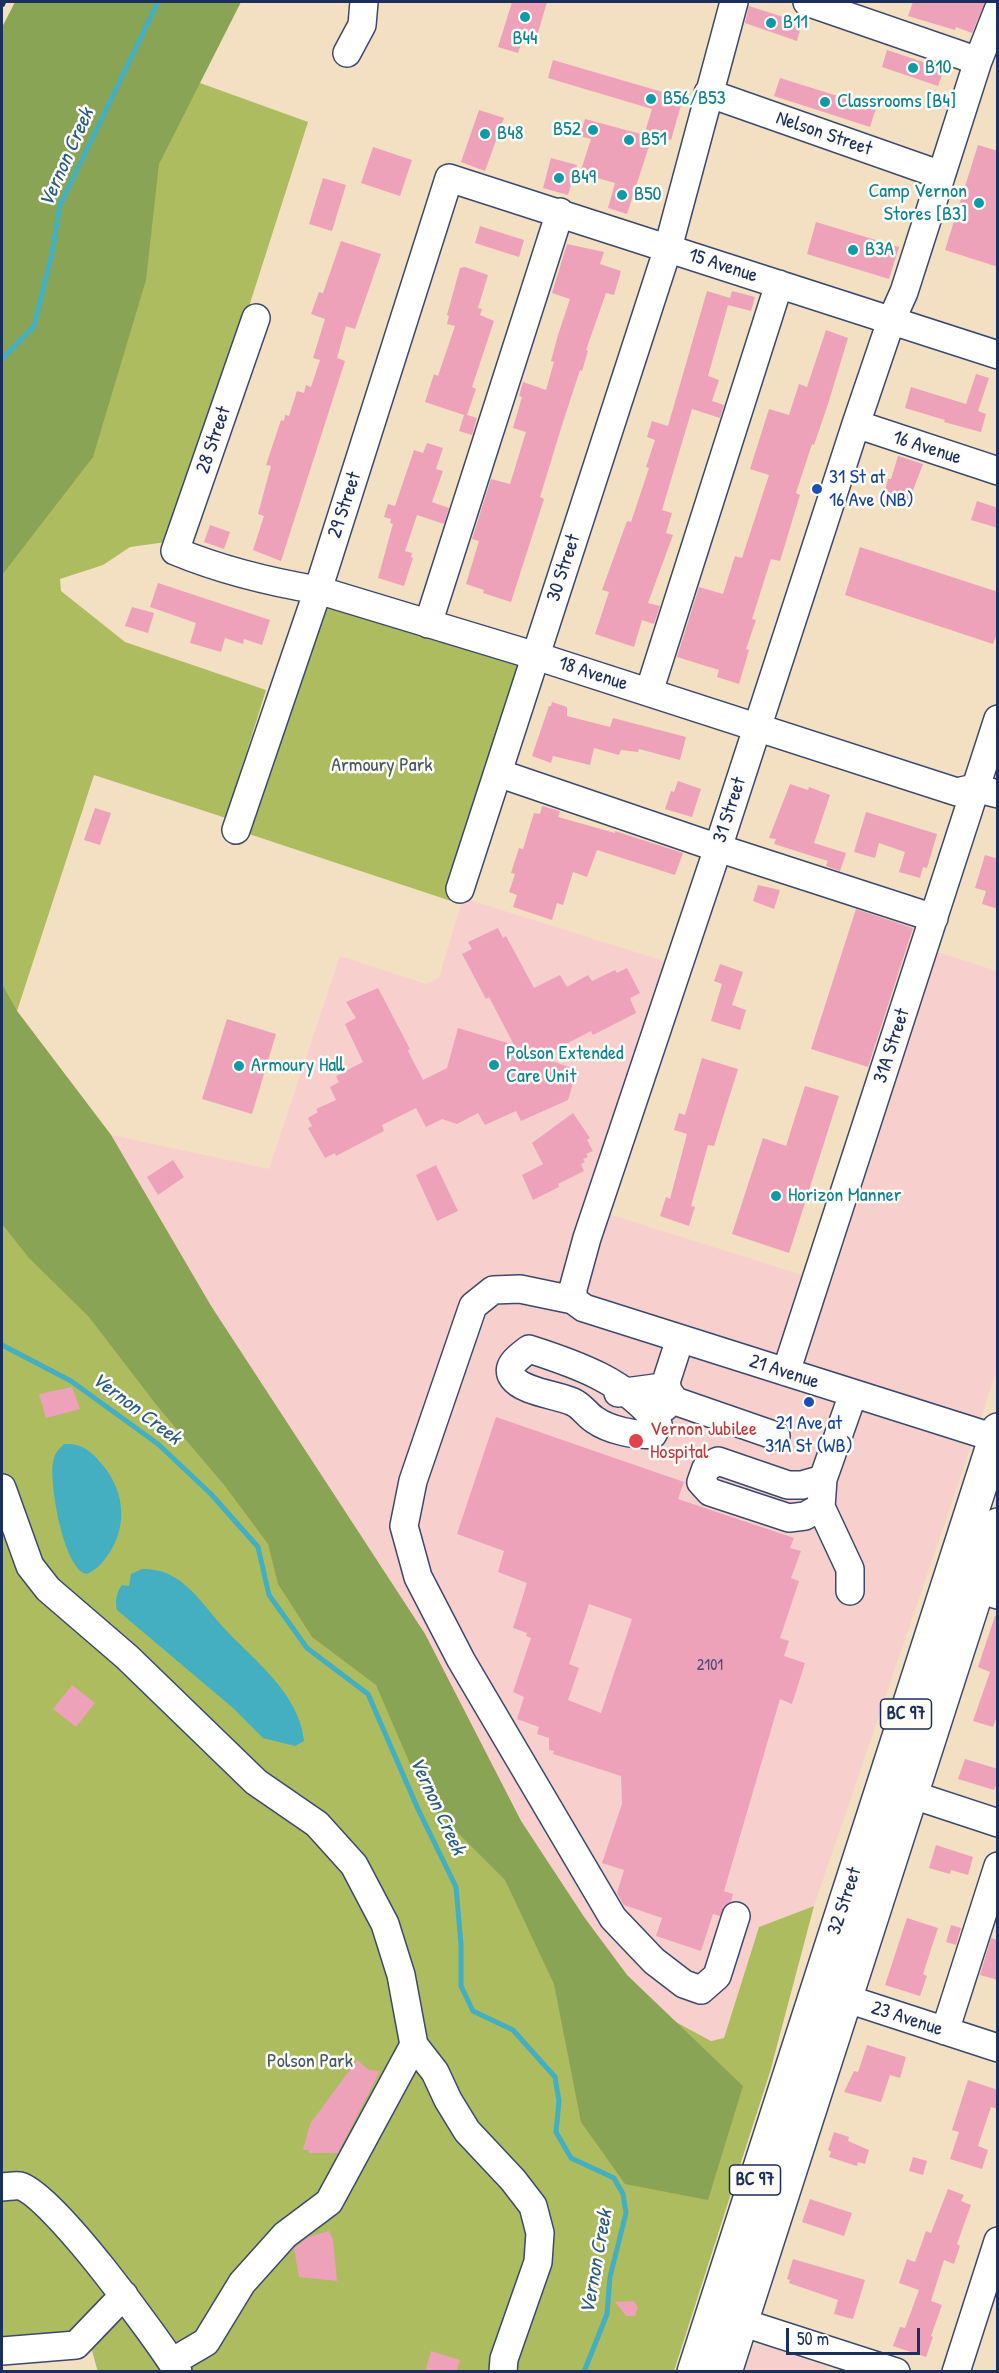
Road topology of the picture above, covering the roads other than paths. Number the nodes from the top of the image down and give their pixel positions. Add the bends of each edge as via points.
1 (364, 2) edge
2 (734, 2) edge
3 (807, 2) edge
4 (998, 10) edge
5 (347, 53) dead end
6 (978, 61) junction
7 (708, 93) junction
8 (941, 174) junction
9 (449, 178) joint
10 (560, 212) junction
11 (668, 248) junction
12 (779, 284) junction
13 (256, 318) dead end
14 (891, 321) junction
15 (998, 355) edge
16 (856, 424) junction
17 (998, 471) edge
18 (186, 555) joint
19 (318, 590) junction
20 (428, 624) junction
21 (536, 656) junction
22 (649, 692) junction
23 (998, 719) edge
24 (757, 728) junction
25 (498, 773) junction
26 (986, 791) edge
27 (236, 830) dead end
28 (718, 848) junction
29 (460, 889) dead end
30 (934, 918) junction
31 (573, 1300) junction
32 (680, 1339) junction
33 (786, 1372) junction
34 (668, 1391) junction
35 (626, 1392) junction
36 (853, 1394) junction
37 (585, 1412) junction
38 (658, 1424) junction
39 (776, 1436) dead end
40 (997, 1436) edge
41 (824, 1479) junction
42 (2, 1488) edge
43 (820, 1508) junction
44 (998, 1525) edge
45 (849, 1591) dead end
46 (987, 1592) edge
47 (910, 1794) junction
48 (998, 1823) edge
49 (998, 1866) edge
50 (736, 1916) dead end
51 (830, 1993) junction
52 (945, 2031) junction
53 (414, 2045) junction
54 (998, 2048) edge
55 (2, 2187) edge
56 (998, 2241) edge
57 (124, 2295) junction
58 (741, 2322) junction
59 (2, 2350) edge
60 (175, 2367) edge
61 (503, 2372) edge
62 (693, 2372) edge
63 (725, 2372) edge
64 (896, 2372) edge
65 (956, 2372) edge

1 - 5 street via 362,26
2 - 7 street, 30 Street
3 - 6 street
4 - 6 street, 31 Street
6 - 8 street, 31 Street
7 - 8 street, Nelson Street
7 - 11 street, 30 Street
8 - 14 street, 31 Street
9 - 10 street, 15 Avenue
9 - 19 street, 29 Street
10 - 11 street, 15 Avenue
10 - 20 street
11 - 12 street, 15 Avenue
11 - 21 street, 30 Street
12 - 14 street, 15 Avenue
12 - 22 street
13 - 18 street, 28 Street via 175,551
14 - 15 street, 15 Avenue
14 - 16 street, 31 Street
16 - 17 street, 16 Avenue
16 - 24 street, 31 Street
18 - 19 street, 18 Avenue via 211,565
19 - 20 street, 18 Avenue
19 - 27 street, 29 Street
20 - 21 street, 18 Avenue
21 - 22 street, 18 Avenue
21 - 25 street, 30 Street
22 - 24 street, 18 Avenue
23 - 26 street, 31A Street
24 - 26 street, 18 Avenue via 957,792
24 - 28 street, 31 Street
25 - 28 street
25 - 29 street, 30 Street
26 - 30 street, 31A Street
28 - 30 street
28 - 31 street, 31 Street via 587,1238
30 - 33 street, 31A Street
31 - 32 street, 21 Avenue via 584,1308
31 - 50 street, 21 Avenue via 520,1289 493,1290 473,1306 413,1480 404,1526 418,1577 461,1660 613,1918 654,1960 684,1984 701,1990 717,1976
32 - 33 street, 21 Avenue
32 - 34 street via 666,1382
33 - 36 street, 21 Avenue
34 - 35 street via 654,1388
34 - 38 street
34 - 39 street via 675,1401
35 - 37 street via 591,1397
35 - 37 street via 587,1369 529,1349 515,1359 511,1371 522,1386 576,1403
35 - 38 street
36 - 40 street, 21 Avenue
36 - 41 street
37 - 38 street via 595,1421 637,1436 653,1434
40 - 51 highway, 32 Street / BC 97
41 - 43 street
41 - 43 street via 788,1485 718,1461 706,1468 701,1482 710,1492 789,1518 805,1516
42 - 53 street via 30,1566 48,1589 127,1657 256,1782 317,1824 354,1865 386,1924 401,1975
43 - 45 street via 850,1569
44 - 46 highway, 32 Street / BC 97
46 - 47 highway, 32 Street / BC 97
47 - 48 street
47 - 51 highway, 32 Street / BC 97
49 - 52 street
51 - 52 street, 23 Avenue
51 - 58 highway, 32 Street / BC 97
51 - 62 highway, 32 Street / BC 97
52 - 54 street, 23 Avenue
53 - 60 street via 329,2202 285,2235 242,2283 206,2342
53 - 61 street via 435,2072 467,2131 513,2180 538,2218 538,2262
55 - 57 street via 20,2186 46,2203
56 - 65 street
57 - 59 street via 76,2345
57 - 60 street
58 - 63 highway, 32 Street / BC 97
58 - 64 street

